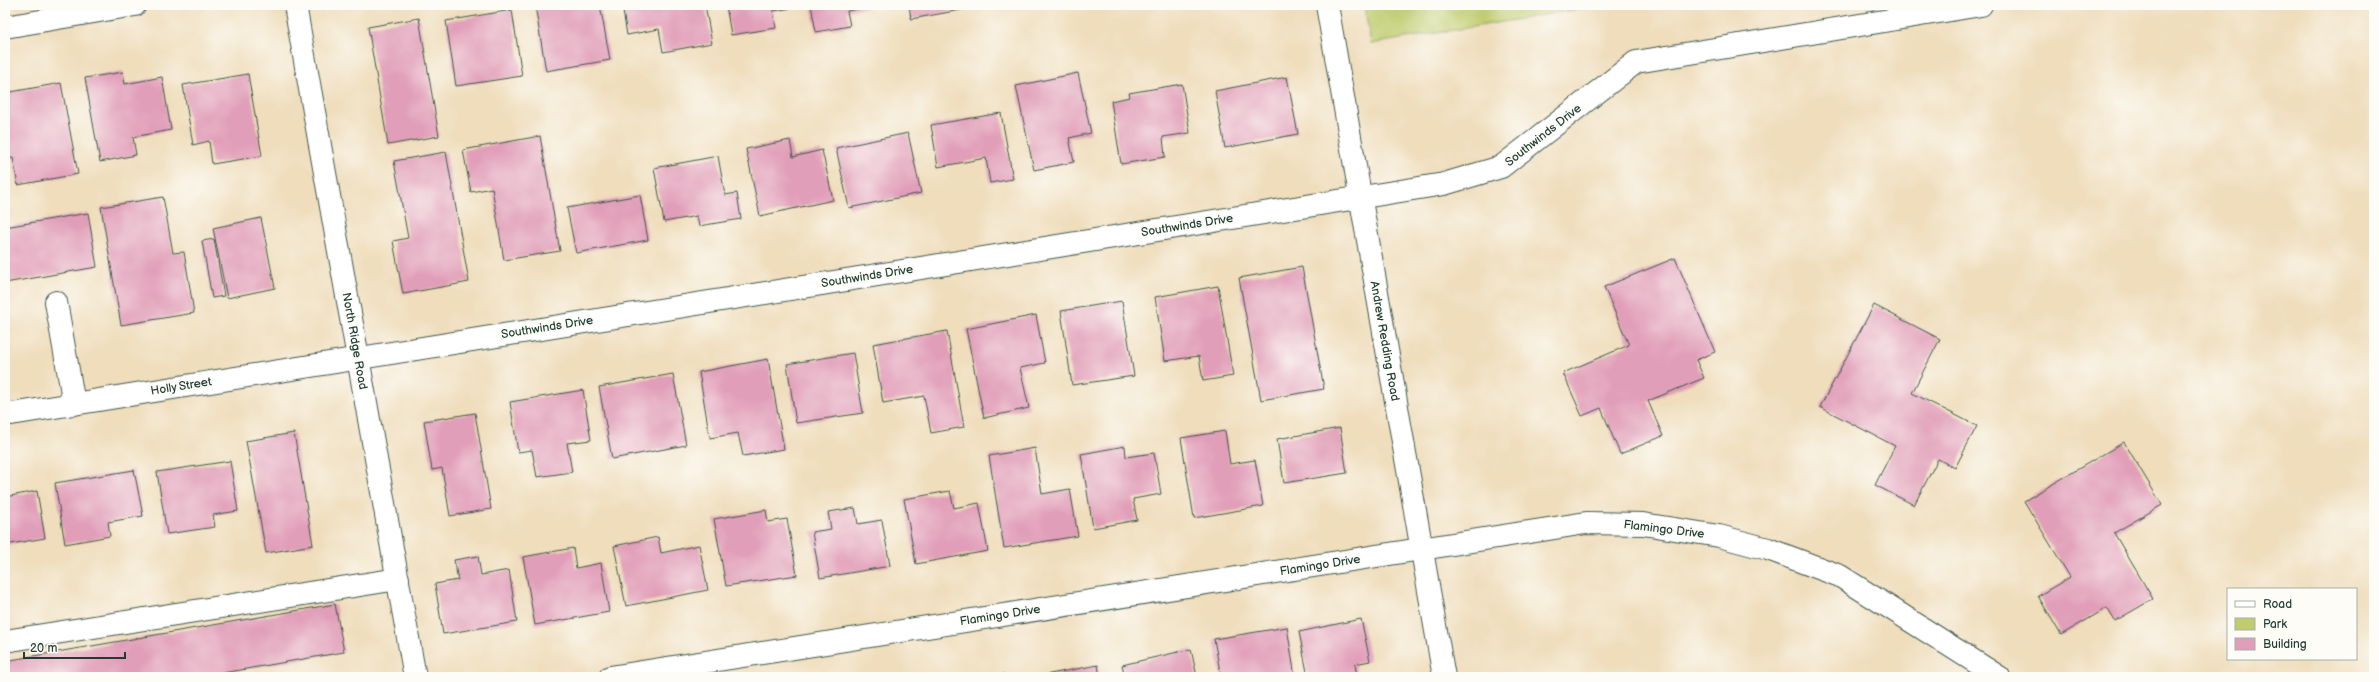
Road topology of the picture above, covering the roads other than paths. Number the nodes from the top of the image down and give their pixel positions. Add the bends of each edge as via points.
1 (135, 5) edge
2 (295, 5) edge
3 (1327, 5) edge
4 (1981, 5) edge
5 (5, 27) edge
6 (1360, 198) junction
7 (56, 302) dead end
8 (358, 358) junction
9 (74, 404) junction
10 (5, 415) edge
11 (1421, 549) junction
12 (398, 579) junction
13 (5, 641) edge
14 (415, 677) edge
15 (610, 677) edge
16 (1444, 677) edge
17 (1999, 677) edge

1 - 5 street
2 - 8 street, North Ridge Road
3 - 6 street, Andrew Redding Road
4 - 6 street, Southwinds Drive via 1636,62 1501,167 1444,184
6 - 8 street, Southwinds Drive
6 - 11 street, Andrew Redding Road
7 - 9 street
8 - 9 street, Holly Street
8 - 12 street, North Ridge Road
9 - 10 street, Holly Street
11 - 15 street, Flamingo Drive
11 - 16 street, Andrew Redding Road
11 - 17 street, Flamingo Drive via 1586,523 1643,524 1719,536 1768,549 1840,576
12 - 13 street
12 - 14 street, North Ridge Road

